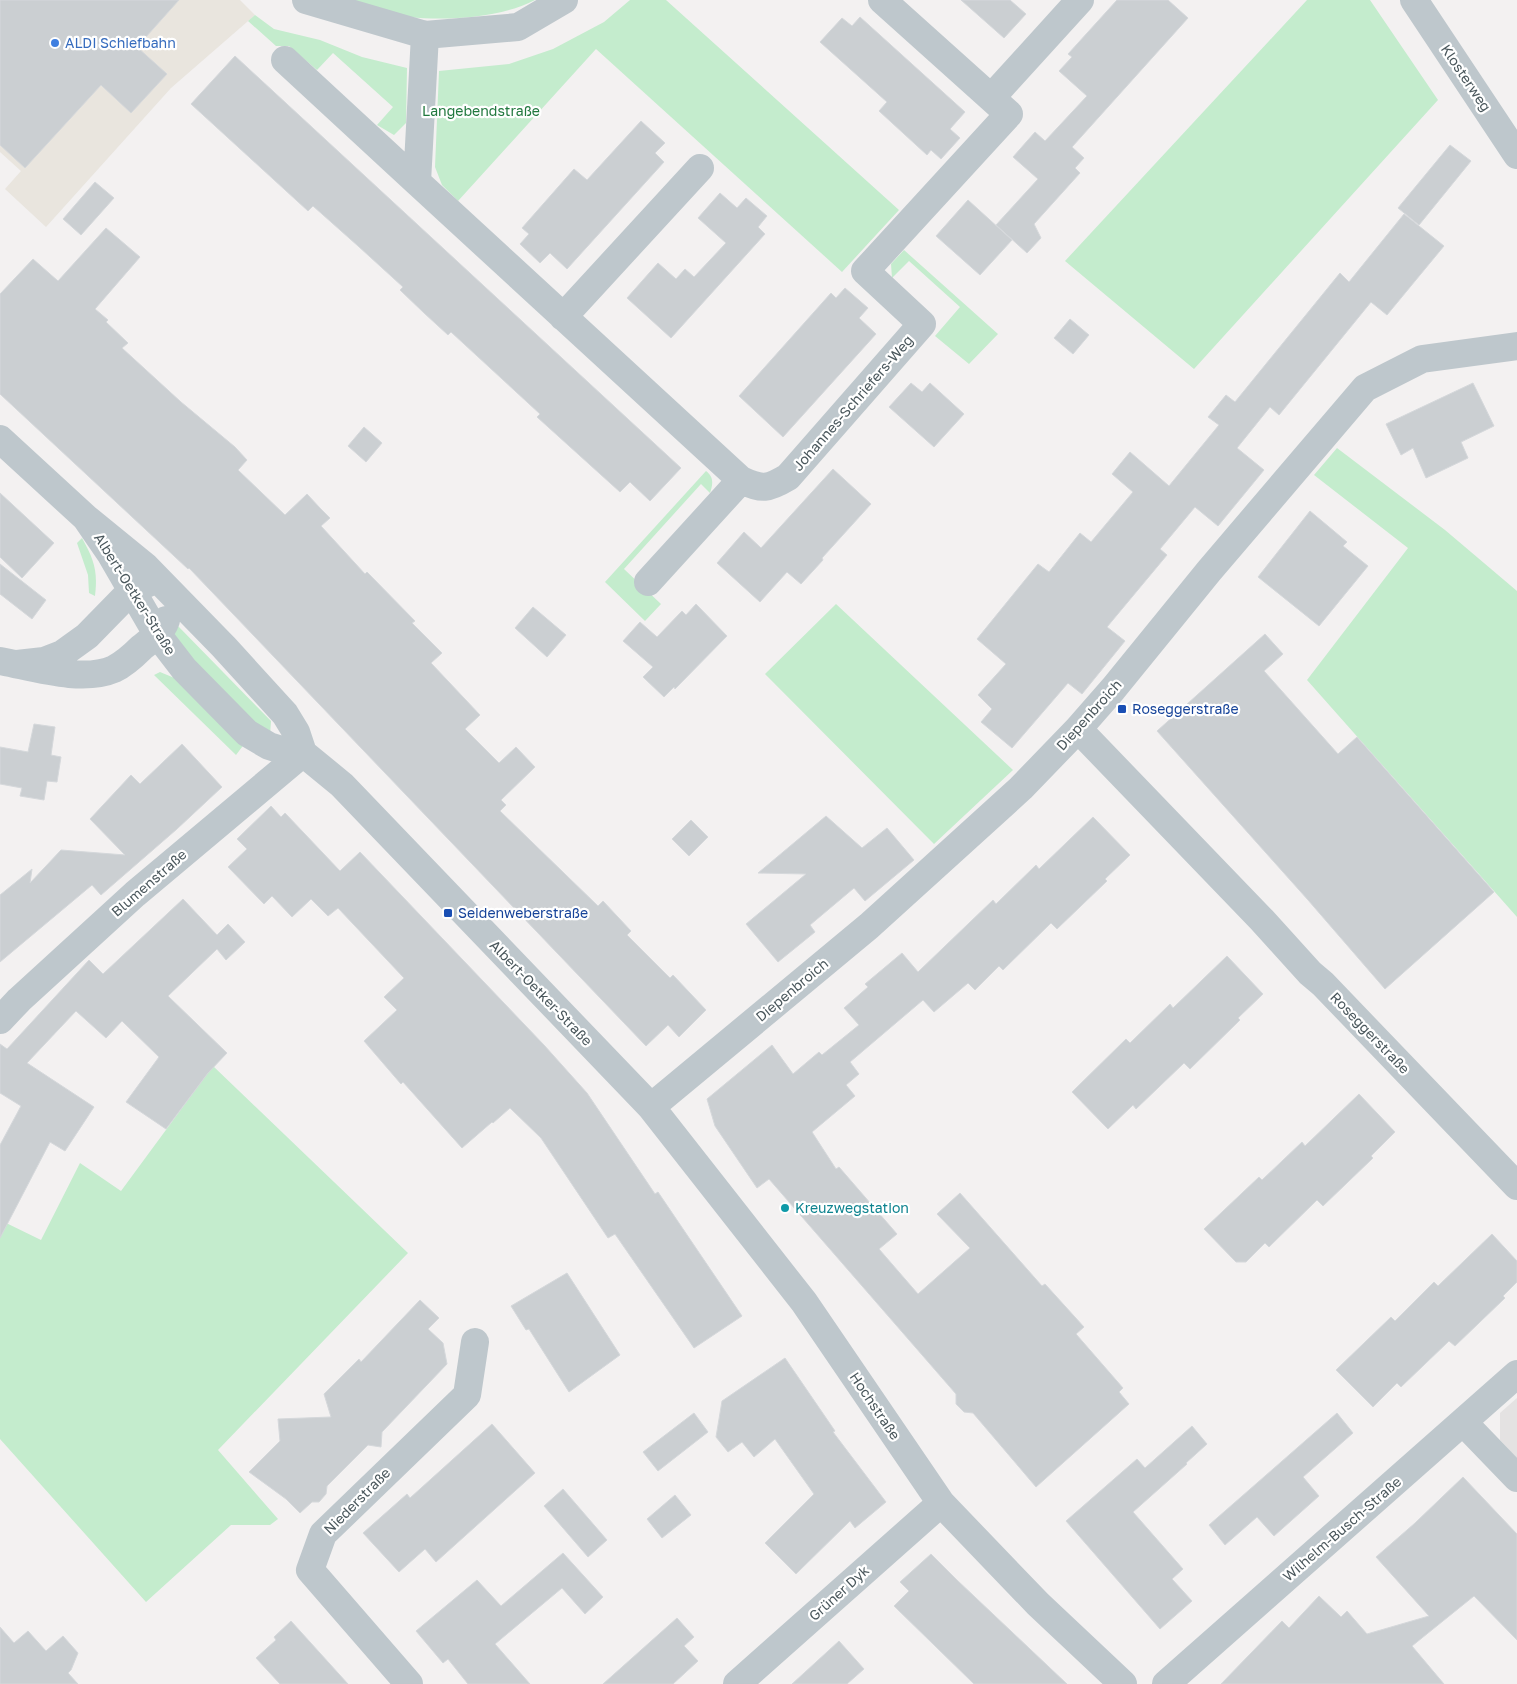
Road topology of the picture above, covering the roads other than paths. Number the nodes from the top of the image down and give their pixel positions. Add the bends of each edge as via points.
1 (306, 0) edge
2 (564, 0) edge
3 (882, 0) edge
4 (1080, 0) edge
5 (1414, 0) edge
6 (425, 35) junction
7 (285, 60) dead end
8 (991, 98) junction
9 (1517, 155) edge
10 (700, 168) dead end
11 (417, 182) junction
12 (563, 317) junction
13 (1517, 346) edge
14 (0, 439) edge
15 (742, 480) junction
16 (86, 518) junction
17 (648, 582) dead end
18 (164, 585) junction
19 (131, 591) junction
20 (157, 634) junction
21 (8, 663) edge
22 (1078, 729) junction
23 (303, 753) junction
24 (0, 1020) edge
25 (651, 1107) junction
26 (1517, 1186) edge
27 (475, 1342) dead end
28 (1517, 1374) edge
29 (1463, 1422) junction
30 (1517, 1478) edge
31 (941, 1503) junction
32 (409, 1684) edge
33 (737, 1684) edge
34 (1123, 1684) edge
35 (1166, 1684) edge

1 - 6 street
2 - 6 street via 518,27
3 - 8 street, Johannes-Schriefers-Weg
4 - 8 street
5 - 9 street, Klosterweg
6 - 11 street
7 - 11 street, Johannes-Schriefers-Weg
8 - 15 street, Johannes-Schriefers-Weg via 1008,114 865,271 922,324 788,477 775,485 757,488
10 - 12 street
11 - 12 street, Johannes-Schriefers-Weg
12 - 15 street, Johannes-Schriefers-Weg
13 - 22 street, Diepenbroich via 1422,359 1365,388
14 - 16 street, Albert-Oetker-Straße
15 - 17 street
16 - 18 street, Albert-Oetker-Straße
16 - 19 street, Albert-Oetker-Straße
18 - 19 street via 150,582
18 - 20 street via 169,611
18 - 23 street, Albert-Oetker-Straße via 285,714
19 - 20 street, Albert-Oetker-Straße
19 - 21 street via 87,636 62,654 44,661
20 - 21 street via 120,665 96,673 70,673
20 - 23 street, Albert-Oetker-Straße via 184,669 247,733 269,746
22 - 25 street, Diepenbroich via 1021,788 869,926
22 - 26 street, Roseggerstraße
23 - 24 street, Blumenstraße via 135,894
23 - 25 street, Albert-Oetker-Straße via 342,785
25 - 31 street, Hochstraße via 804,1302
27 - 32 street, Niederstraße via 467,1395 323,1534 310,1570
28 - 29 street, Wilhelm-Busch-Straße
29 - 30 street
29 - 35 street, Wilhelm-Busch-Straße
31 - 33 street, Grüner Dyk
31 - 34 street, Hochstraße via 1038,1604

